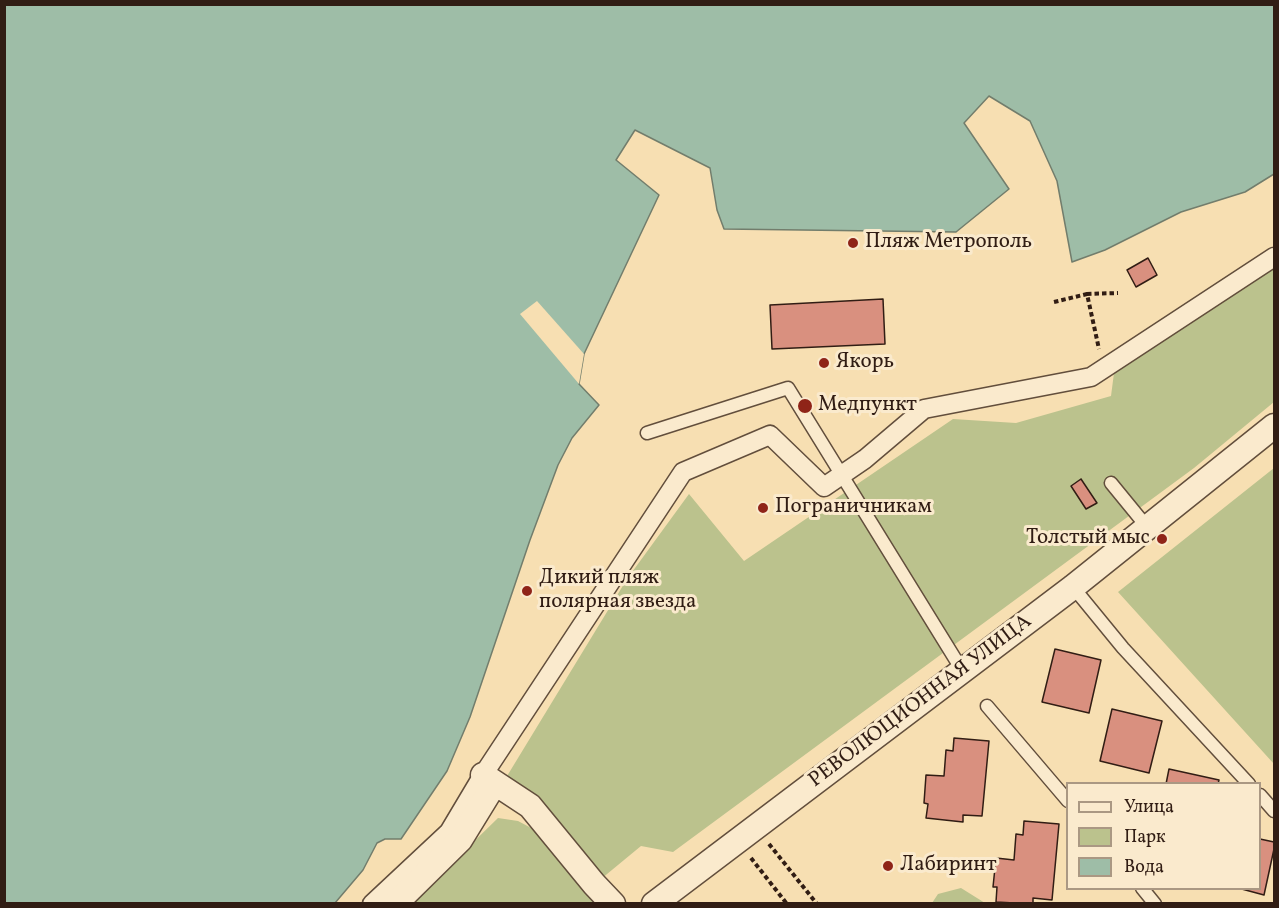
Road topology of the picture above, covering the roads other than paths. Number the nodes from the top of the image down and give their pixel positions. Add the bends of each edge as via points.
1 (1275, 257) edge
2 (1275, 410) edge
3 (1275, 426) edge
4 (647, 433) dead end
5 (842, 475) junction
6 (1111, 483) dead end
7 (1185, 497) junction
8 (1147, 527) junction
9 (1073, 586) junction
10 (962, 670) junction
11 (987, 706) dead end
12 (489, 779) junction
13 (1248, 782) edge
14 (1261, 796) edge
15 (1066, 799) edge
16 (1275, 811) edge
17 (1144, 890) edge
18 (372, 903) edge
19 (395, 903) edge
20 (613, 903) edge
21 (654, 903) edge
22 (1155, 903) edge

1 - 5 street via 1091,377 924,409
2 - 7 street, РЕВОЛЮЦИОННАЯ УЛИЦА via 1188,479
3 - 7 street, РЕВОЛЮЦИОННАЯ УЛИЦА
4 - 5 lane via 788,388
5 - 10 lane
5 - 12 street via 824,487 770,435 683,472
6 - 8 lane
7 - 8 street, РЕВОЛЮЦИОННАЯ УЛИЦА
8 - 9 street, РЕВОЛЮЦИОННАЯ УЛИЦА
9 - 10 street, РЕВОЛЮЦИОННАЯ УЛИЦА
9 - 13 lane via 1124,648
10 - 21 street, РЕВОЛЮЦИОННАЯ УЛИЦА
11 - 15 lane
12 - 18 street via 449,832
12 - 19 street via 460,840
12 - 20 street via 530,806
14 - 16 lane
17 - 22 lane

